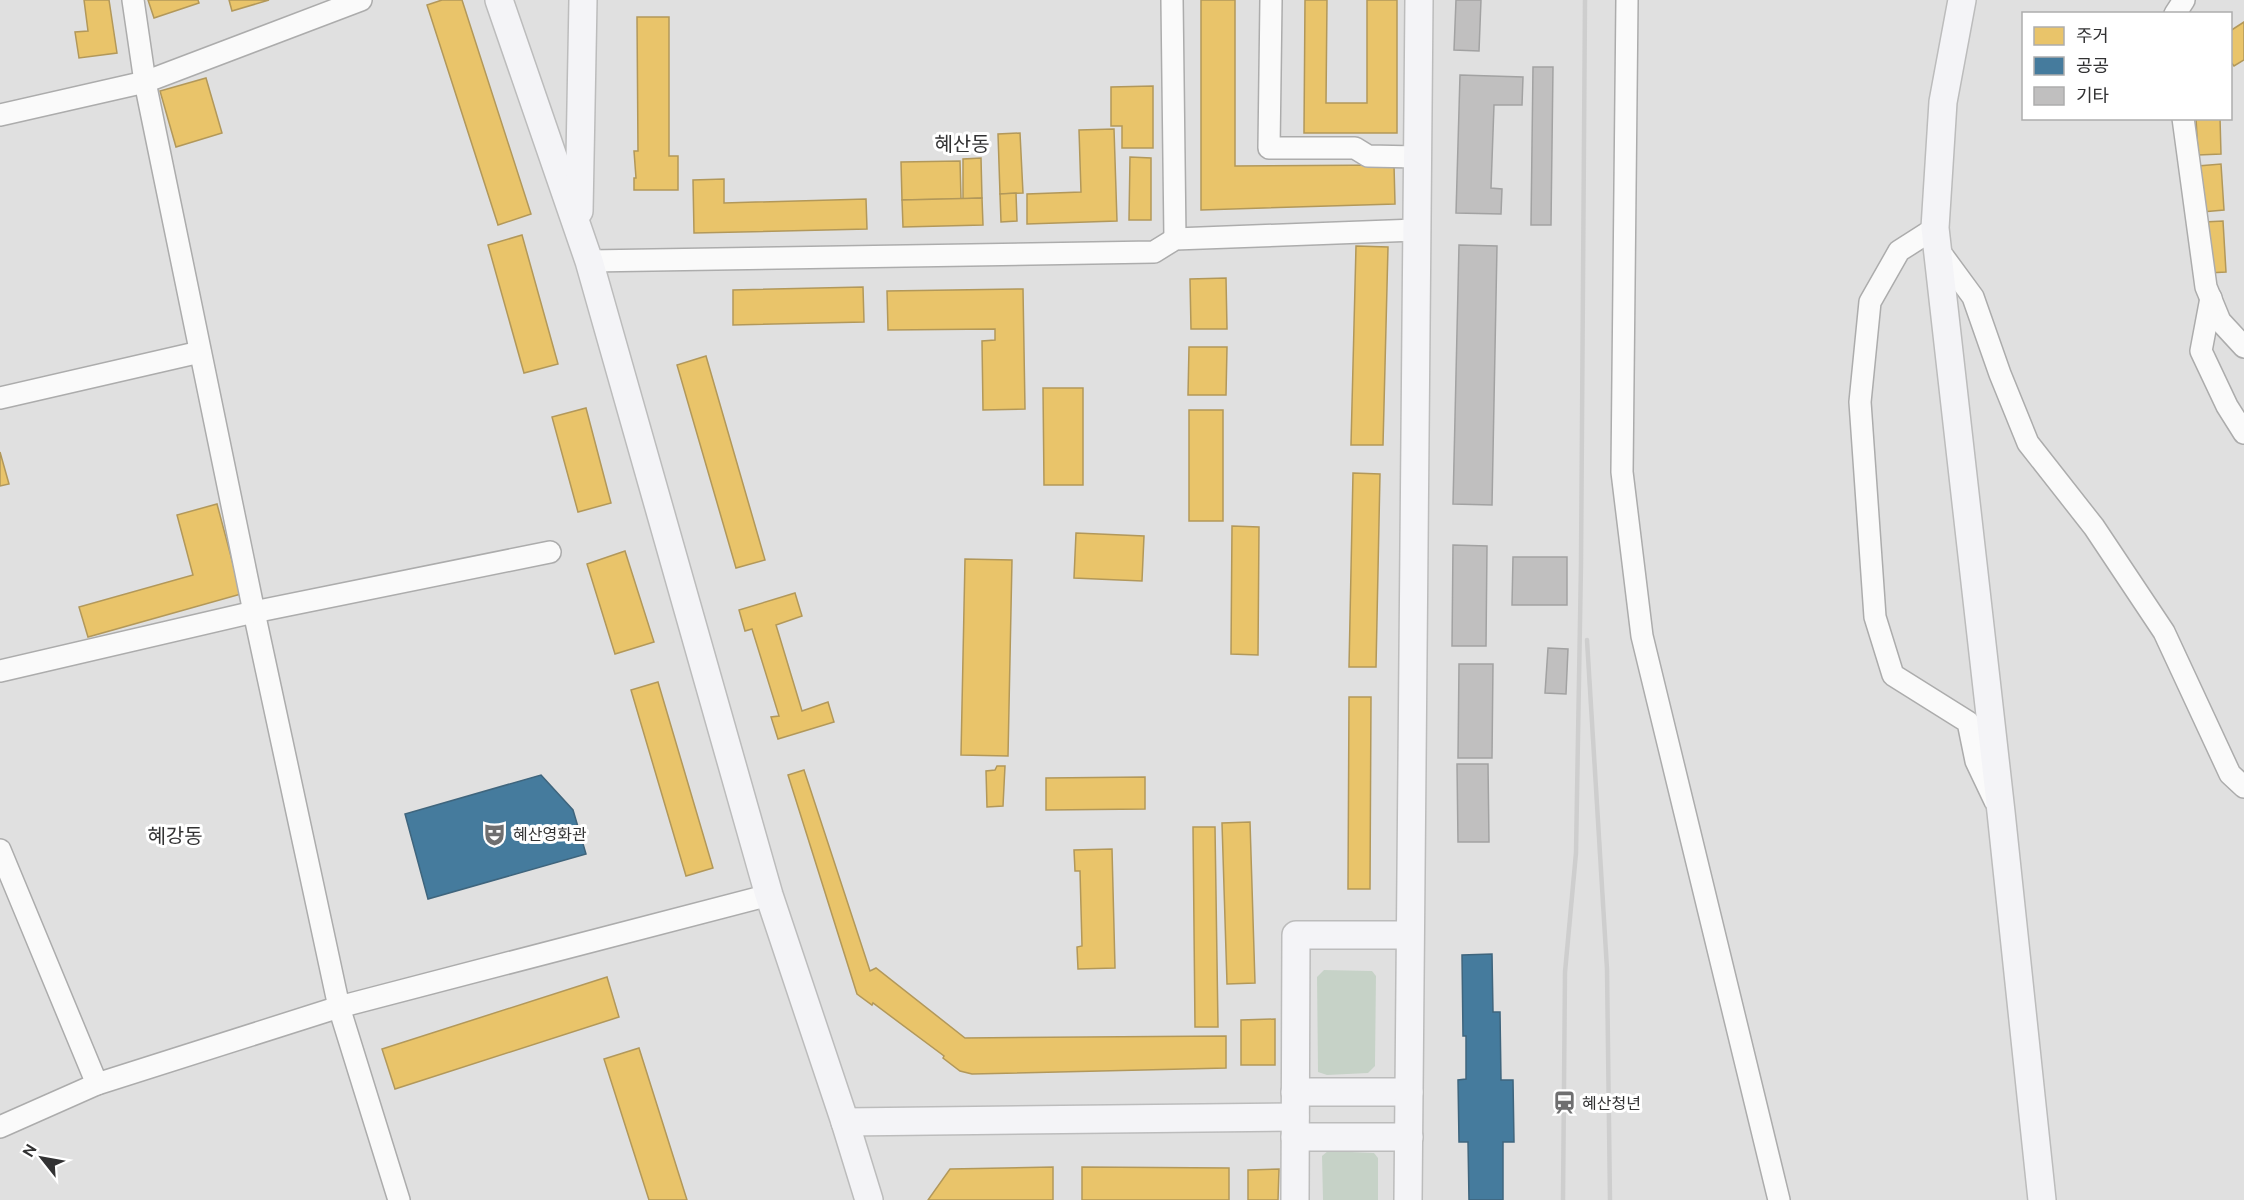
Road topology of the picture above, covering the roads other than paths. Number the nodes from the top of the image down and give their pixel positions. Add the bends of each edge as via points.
1 (133, 0) edge
2 (361, 0) edge
3 (499, 0) edge
4 (583, 0) edge
5 (1172, 0) edge
6 (1271, 0) edge
7 (1419, 0) edge
8 (1627, 0) edge
9 (1962, 0) edge
10 (145, 82) junction
11 (0, 115) edge
12 (2183, 120) edge
13 (1417, 158) junction
14 (579, 230) junction
15 (1416, 230) junction
16 (1936, 238) junction
17 (1175, 239) junction
18 (590, 261) junction
19 (2211, 298) junction
20 (2244, 347) edge
21 (201, 352) junction
22 (0, 398) edge
23 (2244, 433) edge
24 (550, 552) dead end
25 (254, 612) junction
26 (0, 671) edge
27 (2244, 787) edge
28 (2001, 812) junction
29 (0, 850) edge
30 (769, 895) junction
31 (1409, 935) junction
32 (339, 1006) junction
33 (97, 1084) junction
34 (1409, 1092) junction
35 (1295, 1115) junction
36 (845, 1122) junction
37 (0, 1127) edge
38 (1408, 1137) junction
39 (399, 1200) edge
40 (869, 1200) edge
41 (1295, 1200) edge
42 (1408, 1200) edge
43 (1779, 1200) edge
44 (2042, 1200) edge

1 - 10 street
2 - 10 street
3 - 14 main road
4 - 14 main road
5 - 17 street
6 - 13 street via 1269,148 1355,148 1368,156
7 - 13 main road
8 - 43 street via 1622,472 1642,636
9 - 16 main road via 1943,102
10 - 11 street
10 - 21 street
12 - 19 street via 2198,236
13 - 15 main road
14 - 18 main road
15 - 17 street
15 - 31 main road
16 - 27 street via 1973,297 2028,443 2094,527 2164,632 2230,774
16 - 28 main road
16 - 28 street via 1899,251 1870,302 1860,402 1875,617 1893,675 1968,722 1976,761
17 - 18 street via 1154,252
18 - 30 main road
19 - 20 street via 2220,321
19 - 23 street via 2201,351
21 - 22 street
21 - 25 street
24 - 25 street
25 - 26 street
25 - 32 street
28 - 44 main road
29 - 33 street
30 - 32 street
30 - 36 main road
31 - 34 main road
31 - 35 main road via 1296,935
32 - 33 street
32 - 39 street
33 - 37 street
34 - 35 main road
34 - 38 main road
35 - 36 main road
35 - 38 main road
35 - 41 main road
36 - 40 main road
38 - 42 main road

